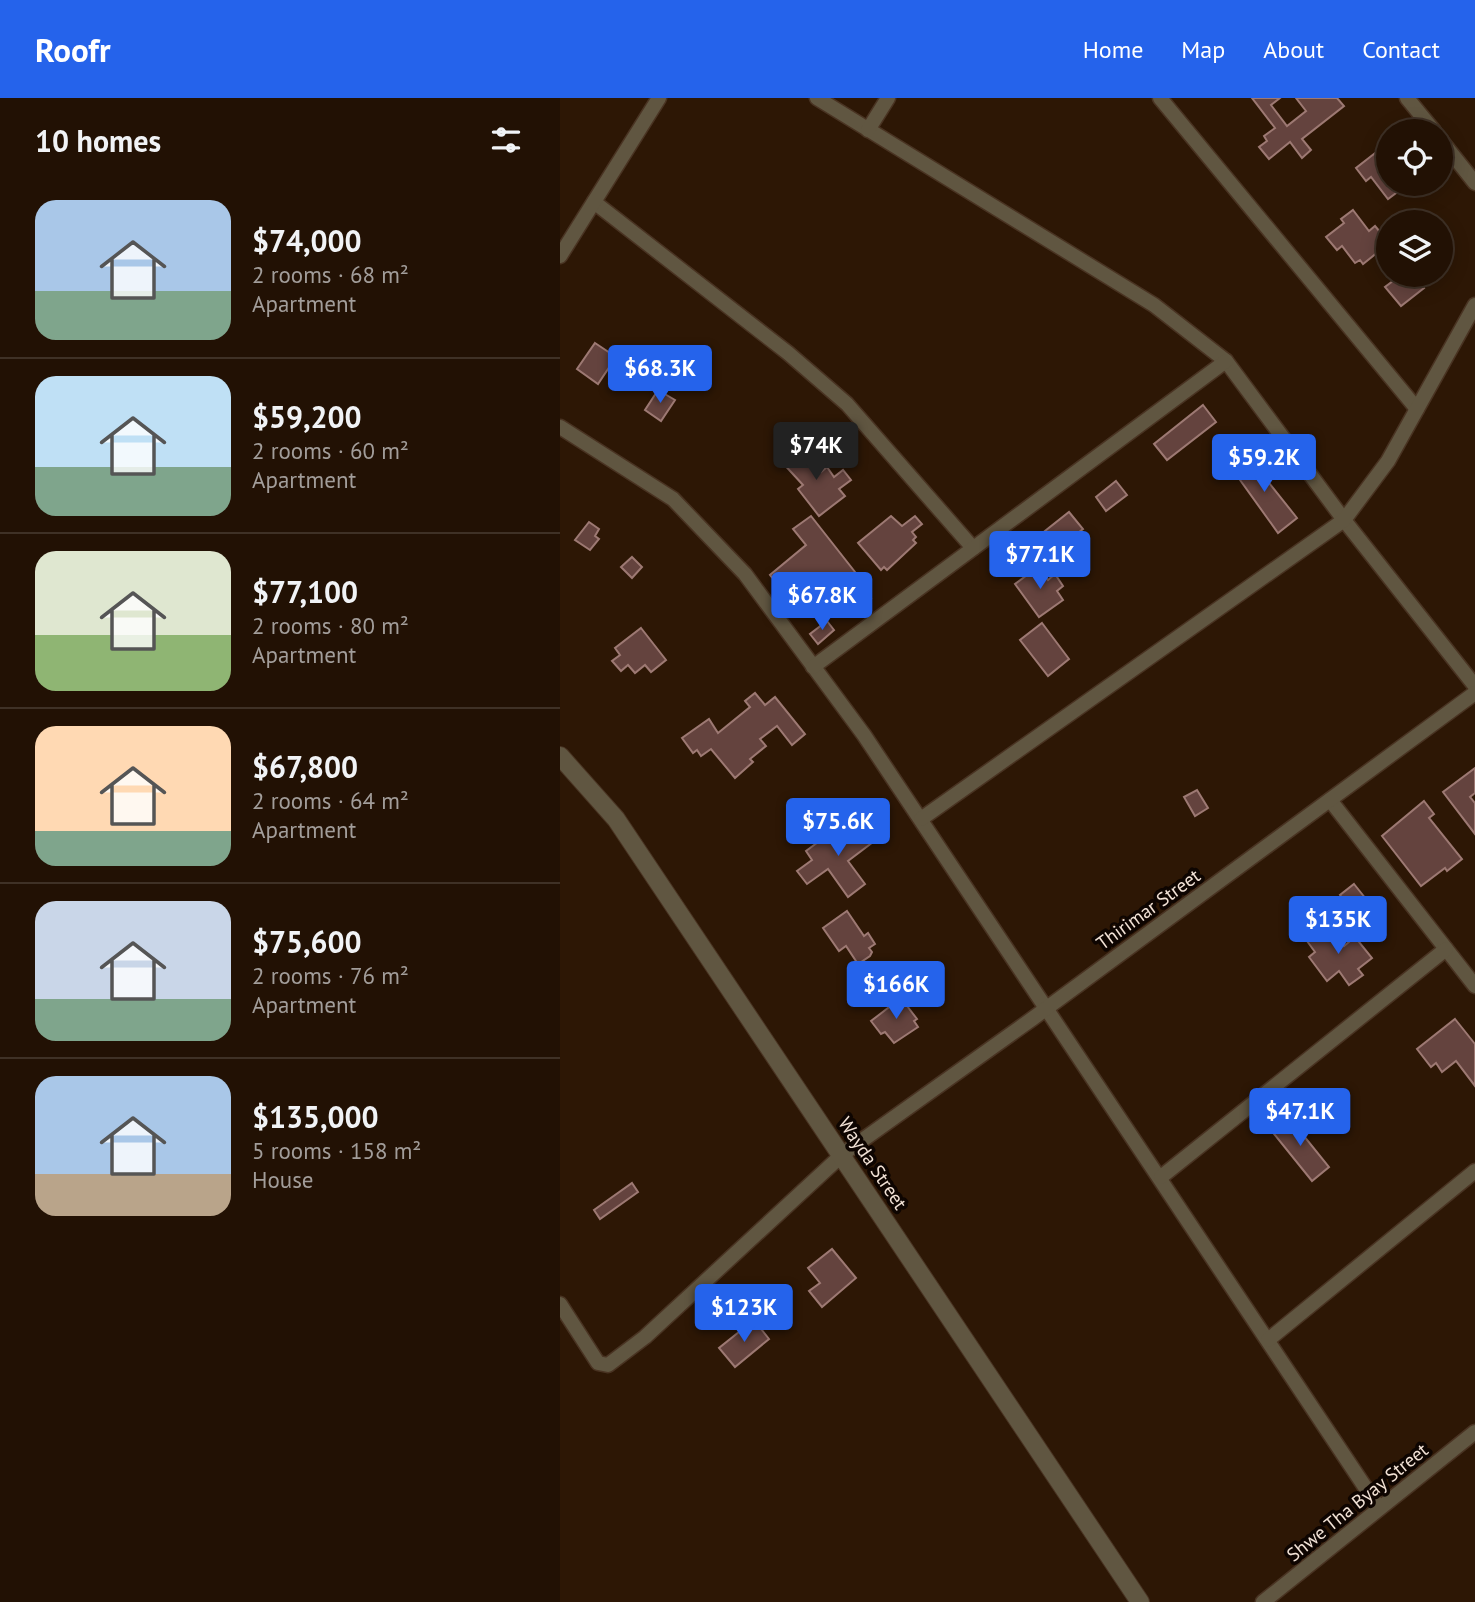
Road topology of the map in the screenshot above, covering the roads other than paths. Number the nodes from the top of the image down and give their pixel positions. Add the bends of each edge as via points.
1 (659, 98) edge
2 (817, 98) edge
3 (888, 98) edge
4 (1160, 98) edge
5 (1407, 98) edge
6 (1424, 119) edge
7 (868, 130) junction
8 (1453, 155) edge
9 (1475, 183) edge
10 (594, 202) junction
11 (560, 256) edge
12 (1475, 305) edge
13 (1226, 361) junction
14 (1417, 409) junction
15 (560, 427) edge
16 (1344, 520) junction
17 (973, 548) junction
18 (813, 667) junction
19 (1475, 686) edge
20 (1475, 693) edge
21 (560, 756) edge
22 (1330, 800) junction
23 (921, 819) junction
24 (1446, 949) junction
25 (1475, 986) edge
26 (1044, 1009) junction
27 (843, 1154) junction
28 (1475, 1171) edge
29 (1161, 1177) junction
30 (560, 1304) edge
31 (1268, 1340) junction
32 (1475, 1432) edge
33 (1379, 1508) junction
34 (1140, 1602) edge
35 (1263, 1602) edge

1 - 10 street
2 - 7 street
3 - 7 street
4 - 14 street
5 - 6 street
7 - 13 street via 1153,305
8 - 9 street
10 - 11 street
10 - 17 street via 846,404
12 - 14 street
13 - 16 street
13 - 17 street
14 - 16 street via 1388,461
15 - 18 street via 673,499 745,575
16 - 19 street
16 - 23 street
17 - 18 street
18 - 23 street
20 - 22 street, Thirimar Street
21 - 27 street, Wayda Street via 616,819
22 - 24 street
22 - 26 street, Thirimar Street
23 - 26 street
24 - 25 street
24 - 29 street
26 - 27 street, Thirimar Street
26 - 29 street
27 - 30 street, Thirimar Street via 645,1337 608,1365 598,1363
27 - 34 street, Wayda Street
28 - 31 street
29 - 31 street
31 - 33 street
32 - 33 street, Shwe Tha Byay Street
33 - 35 street, Shwe Tha Byay Street

